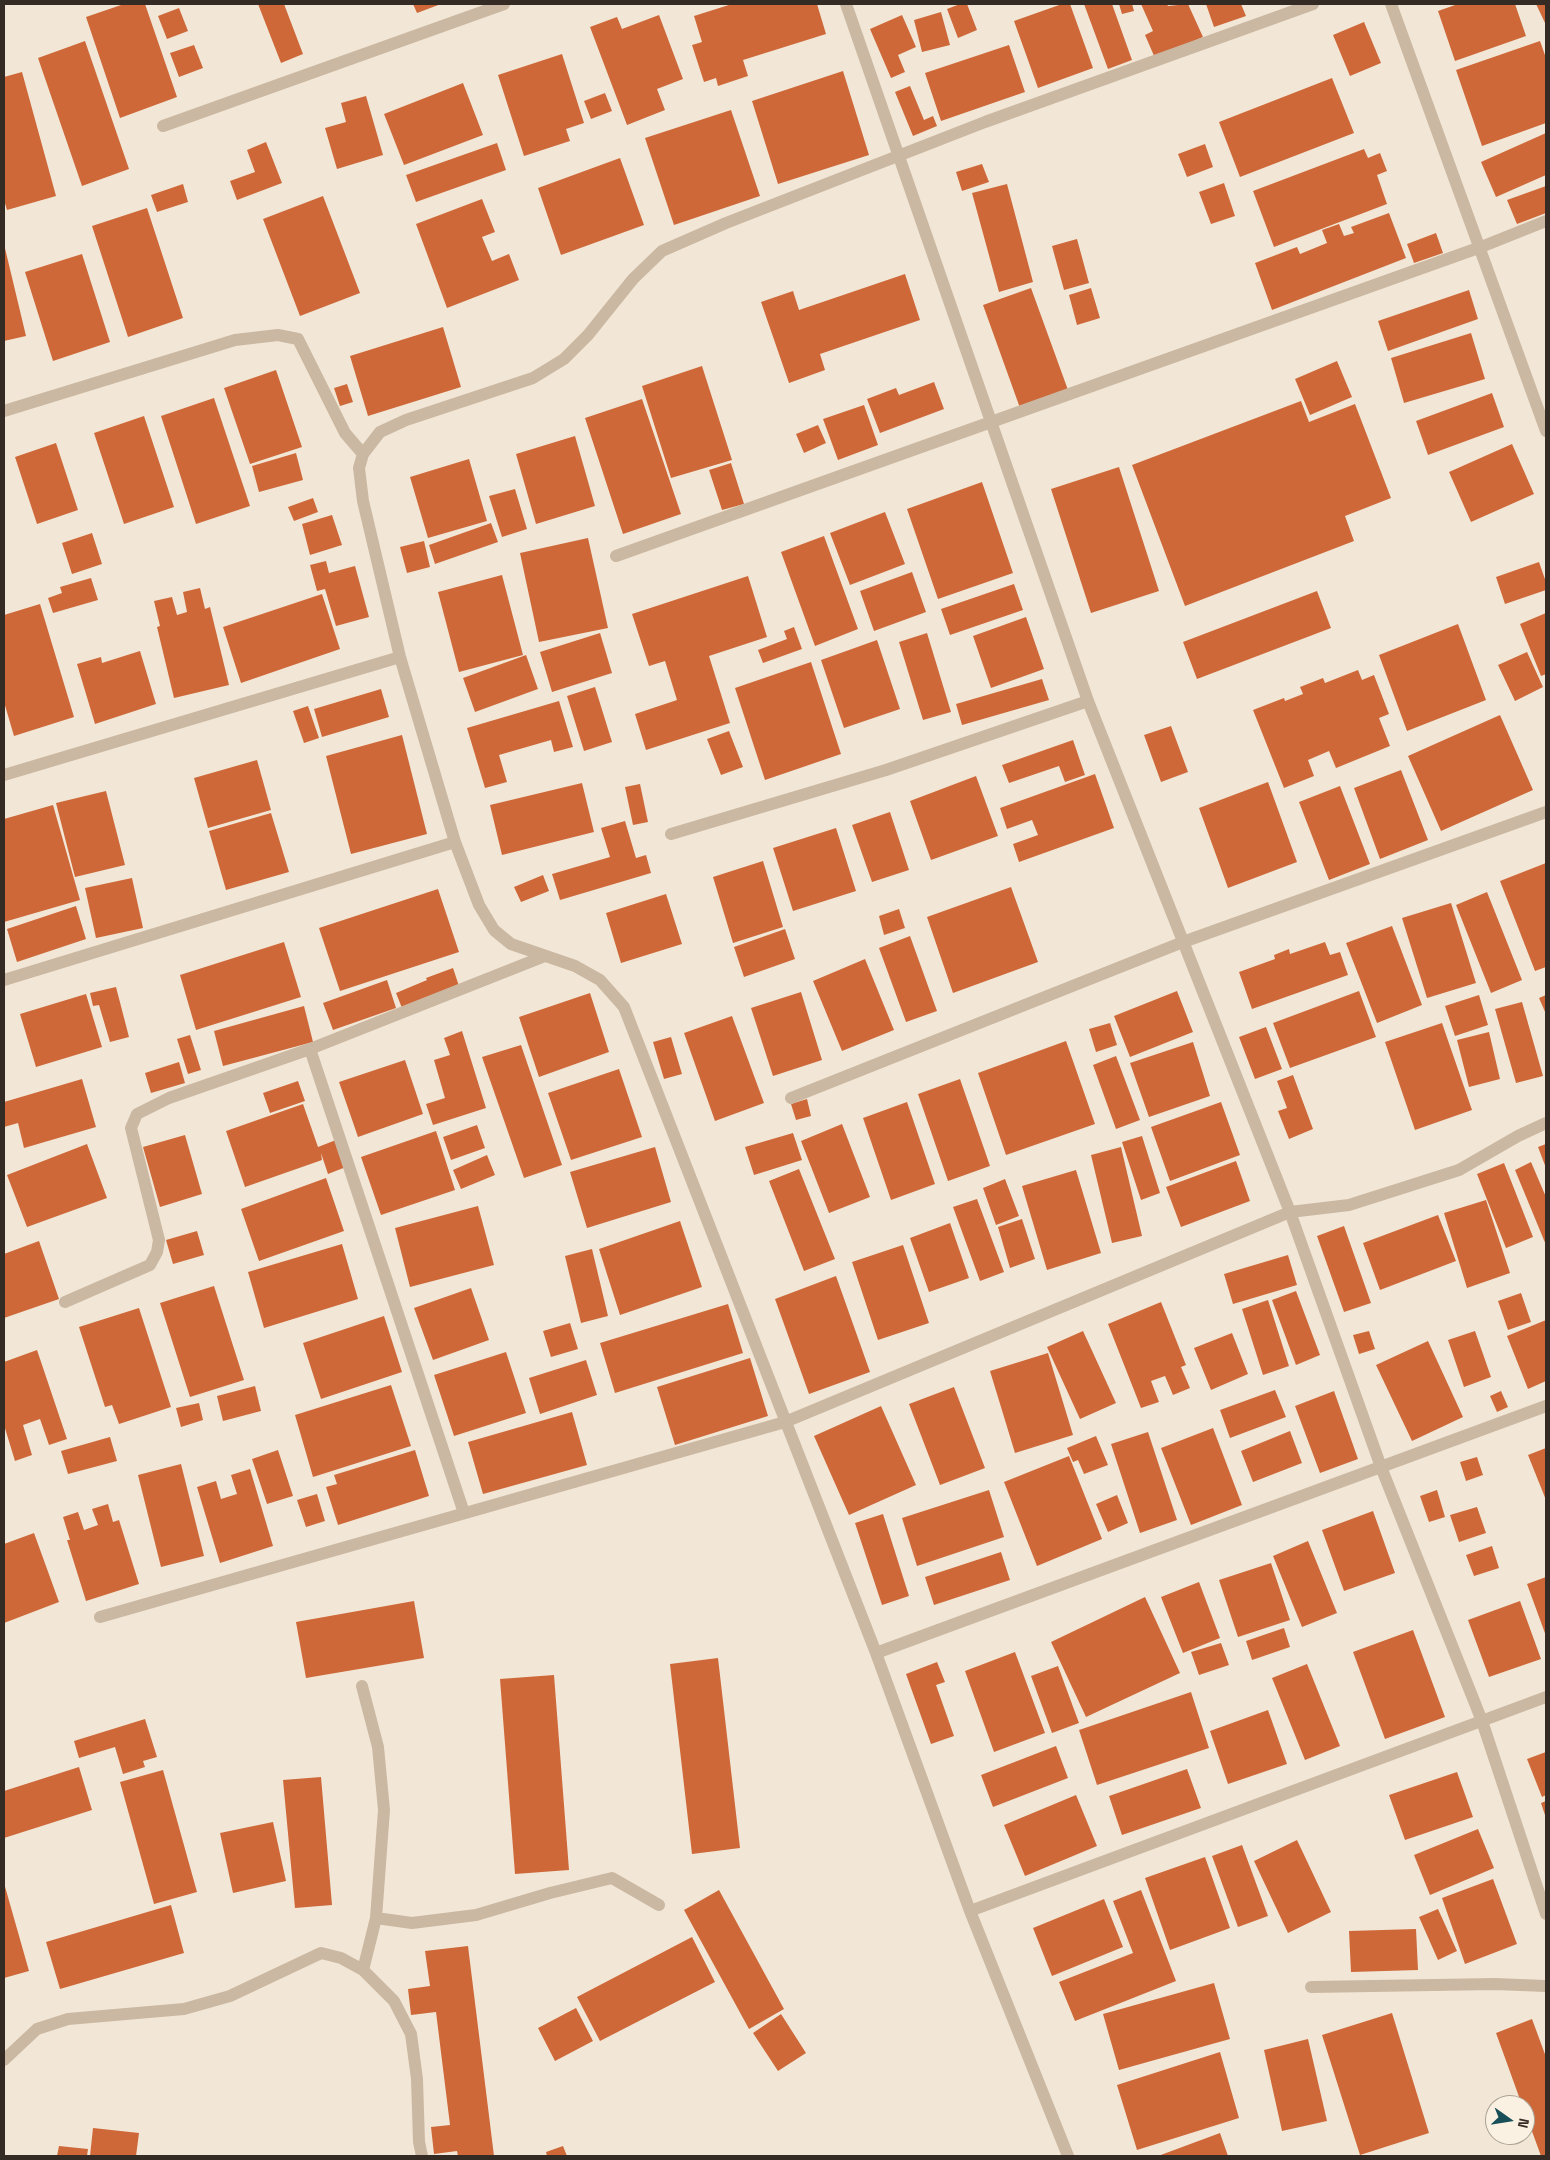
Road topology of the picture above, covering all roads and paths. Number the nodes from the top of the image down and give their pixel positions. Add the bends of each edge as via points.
1 (504, 4) edge
2 (846, 4) edge
3 (1313, 4) edge
4 (1391, 4) edge
5 (163, 126) dead end
6 (900, 156) junction
7 (1546, 221) edge
8 (1481, 246) junction
9 (4, 410) edge
10 (990, 423) junction
11 (1546, 431) edge
12 (363, 454) junction
13 (616, 556) dead end
14 (400, 656) junction
15 (1088, 701) junction
16 (4, 776) edge
17 (1546, 812) edge
18 (671, 834) dead end
19 (455, 842) junction
20 (1183, 942) junction
21 (546, 956) junction
22 (4, 980) edge
23 (310, 1049) junction
24 (791, 1098) dead end
25 (1546, 1123) edge
26 (1290, 1212) junction
27 (65, 1302) dead end
28 (1546, 1406) edge
29 (785, 1422) junction
30 (1381, 1467) junction
31 (464, 1513) junction
32 (100, 1617) dead end
33 (876, 1653) junction
34 (362, 1686) dead end
35 (1546, 1697) edge
36 (1482, 1721) junction
37 (659, 1905) dead end
38 (970, 1911) junction
39 (1546, 1914) edge
40 (376, 1918) junction
41 (363, 1970) junction
42 (1546, 1986) edge
43 (1310, 1987) dead end
44 (4, 2060) edge
45 (422, 2156) edge
46 (1068, 2156) edge

1 - 5 street
2 - 6 street
3 - 6 street via 985,122
4 - 8 street
6 - 10 street
6 - 12 street via 662,251 633,279 564,359 533,378 406,420 380,432
7 - 8 street
8 - 10 street
8 - 11 street
9 - 12 street via 235,340 278,335 298,339 344,433
10 - 13 street
10 - 15 street
12 - 14 street via 360,468 363,501
14 - 16 street
14 - 19 street
15 - 18 street via 886,770
15 - 20 street
17 - 20 street
19 - 21 street via 479,905 494,930 511,944
19 - 22 street
20 - 24 street
20 - 26 street
21 - 23 street
21 - 29 street via 575,966 600,980 624,1007
23 - 27 street via 168,1098 137,1114 131,1128 159,1240 157,1252 150,1265
23 - 31 street
25 - 26 street via 1459,1170 1349,1205
26 - 29 street
26 - 30 street
28 - 30 street
29 - 31 street
29 - 33 street
30 - 33 street
30 - 36 street
31 - 32 street
33 - 38 street
34 - 40 street via 378,1747 384,1810
35 - 36 street
36 - 38 street
36 - 39 street
37 - 40 street via 612,1878 476,1915 412,1922
38 - 46 street
40 - 41 street
41 - 44 street via 321,1952 230,1996 184,2009 68,2019 37,2029
41 - 45 street via 394,2001 411,2034
42 - 43 street

